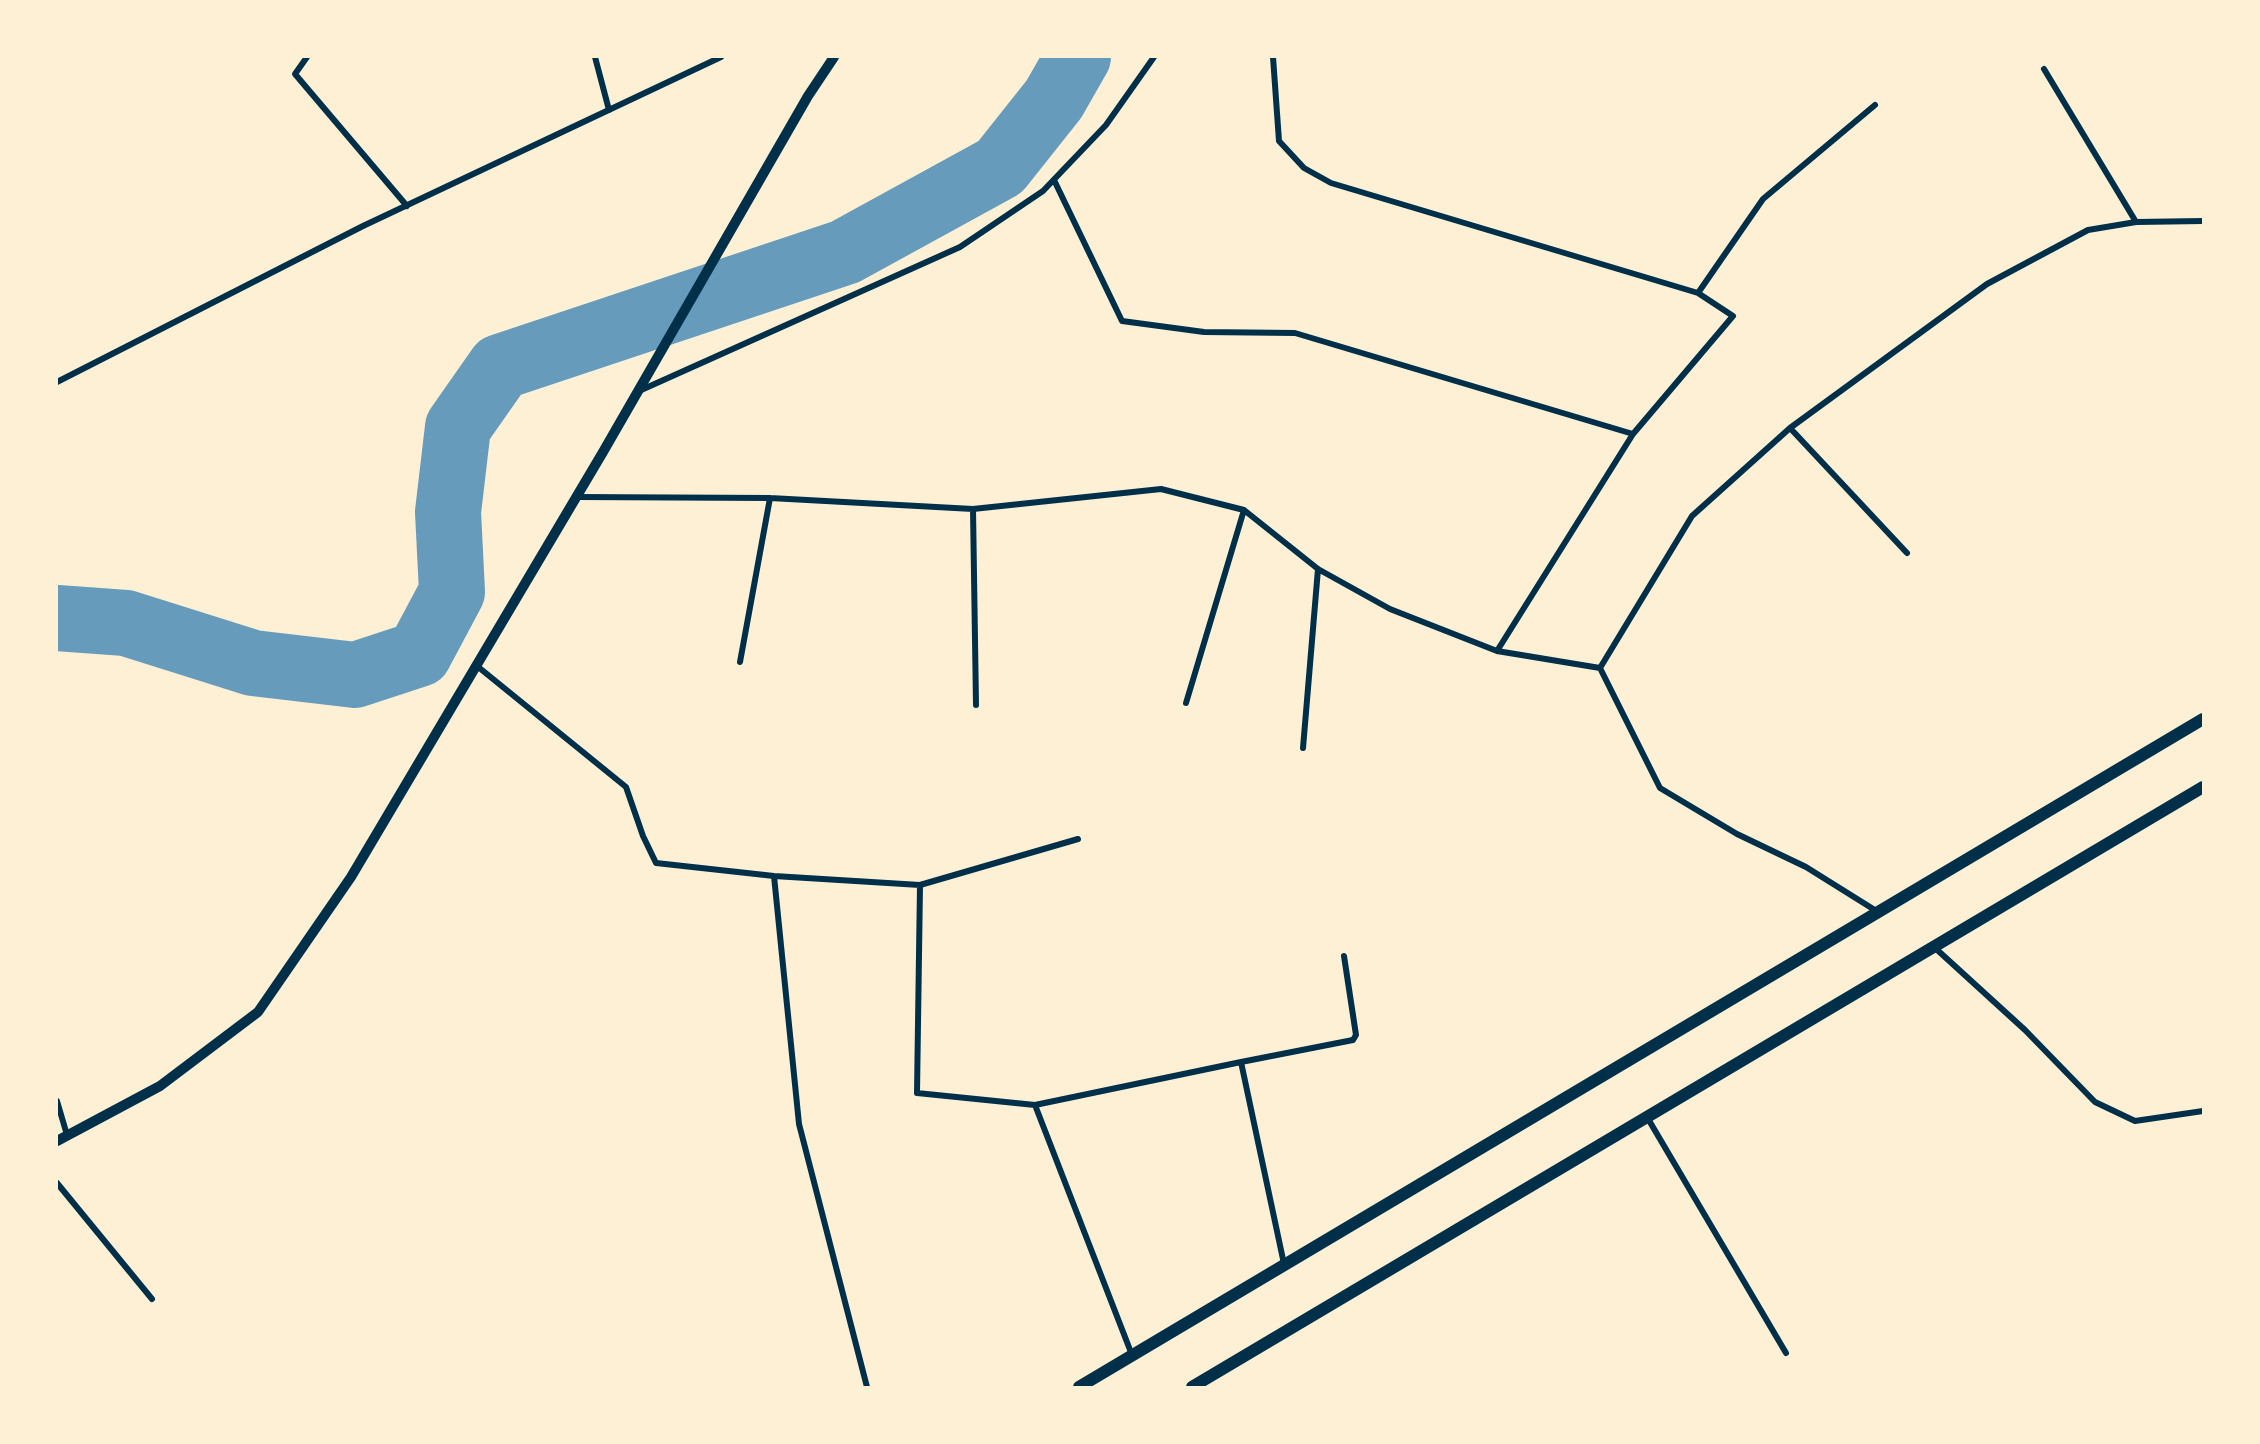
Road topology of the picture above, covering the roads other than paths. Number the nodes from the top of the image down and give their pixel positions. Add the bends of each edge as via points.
1 (307, 57) edge
2 (595, 57) edge
3 (721, 57) edge
4 (834, 57) edge
5 (1154, 57) edge
6 (1273, 57) edge
7 (2043, 69) dead end
8 (1875, 105) dead end
9 (609, 110) junction
10 (1054, 180) junction
11 (407, 206) junction
12 (2203, 221) edge
13 (2136, 222) junction
14 (1698, 293) junction
15 (57, 382) edge
16 (640, 389) junction
17 (1790, 428) junction
18 (1633, 434) junction
19 (577, 497) junction
20 (770, 498) junction
21 (973, 509) junction
22 (1244, 510) junction
23 (1907, 553) dead end
24 (1318, 569) junction
25 (1497, 651) junction
26 (740, 662) dead end
27 (477, 666) junction
28 (1600, 668) junction
29 (1186, 703) dead end
30 (976, 705) dead end
31 (2203, 719) edge
32 (1303, 748) dead end
33 (2203, 787) edge
34 (1078, 839) dead end
35 (774, 876) junction
36 (920, 885) junction
37 (1878, 912) junction
38 (1934, 947) junction
39 (1344, 957) dead end
40 (1241, 1062) junction
41 (57, 1101) edge
42 (1035, 1105) junction
43 (2203, 1111) edge
44 (1647, 1117) junction
45 (62, 1138) edge
46 (57, 1183) edge
47 (1284, 1265) junction
48 (152, 1299) dead end
49 (1786, 1353) dead end
50 (1132, 1356) junction
51 (867, 1387) edge
52 (1079, 1387) edge
53 (1192, 1387) edge

1 - 11 street via 295,74
2 - 9 street
3 - 9 street
4 - 16 street
5 - 10 street via 1106,125
6 - 14 street via 1279,141 1304,168 1331,183
7 - 13 street
8 - 14 street via 1763,199
9 - 11 street
10 - 16 street via 960,247
10 - 18 street via 1122,321 1204,332 1295,333
11 - 15 street
12 - 13 street
13 - 17 street via 2088,230 1987,284
14 - 18 street via 1734,316
16 - 19 street
17 - 23 street
17 - 28 street via 1692,516
18 - 25 street
19 - 20 street
19 - 27 street
20 - 21 street
20 - 26 street
21 - 22 street via 1161,489
21 - 30 street
22 - 24 street
22 - 29 street
24 - 25 street via 1390,609
24 - 32 street
25 - 28 street
27 - 35 street via 626,787 656,863
27 - 45 street via 351,877 258,1012 160,1086
28 - 37 street via 1660,789 1737,834 1806,867
31 - 37 main road
33 - 38 main road
34 - 36 street
35 - 36 street
35 - 51 street via 799,1124
36 - 42 street via 917,1093
37 - 47 main road
38 - 43 street via 2025,1030 2095,1102 2135,1121
38 - 44 main road
39 - 40 street via 1356,1035 1353,1040
40 - 42 street
40 - 47 street
41 - 45 street
42 - 50 street
44 - 49 street
44 - 53 main road
46 - 48 street
47 - 50 main road
50 - 52 main road

